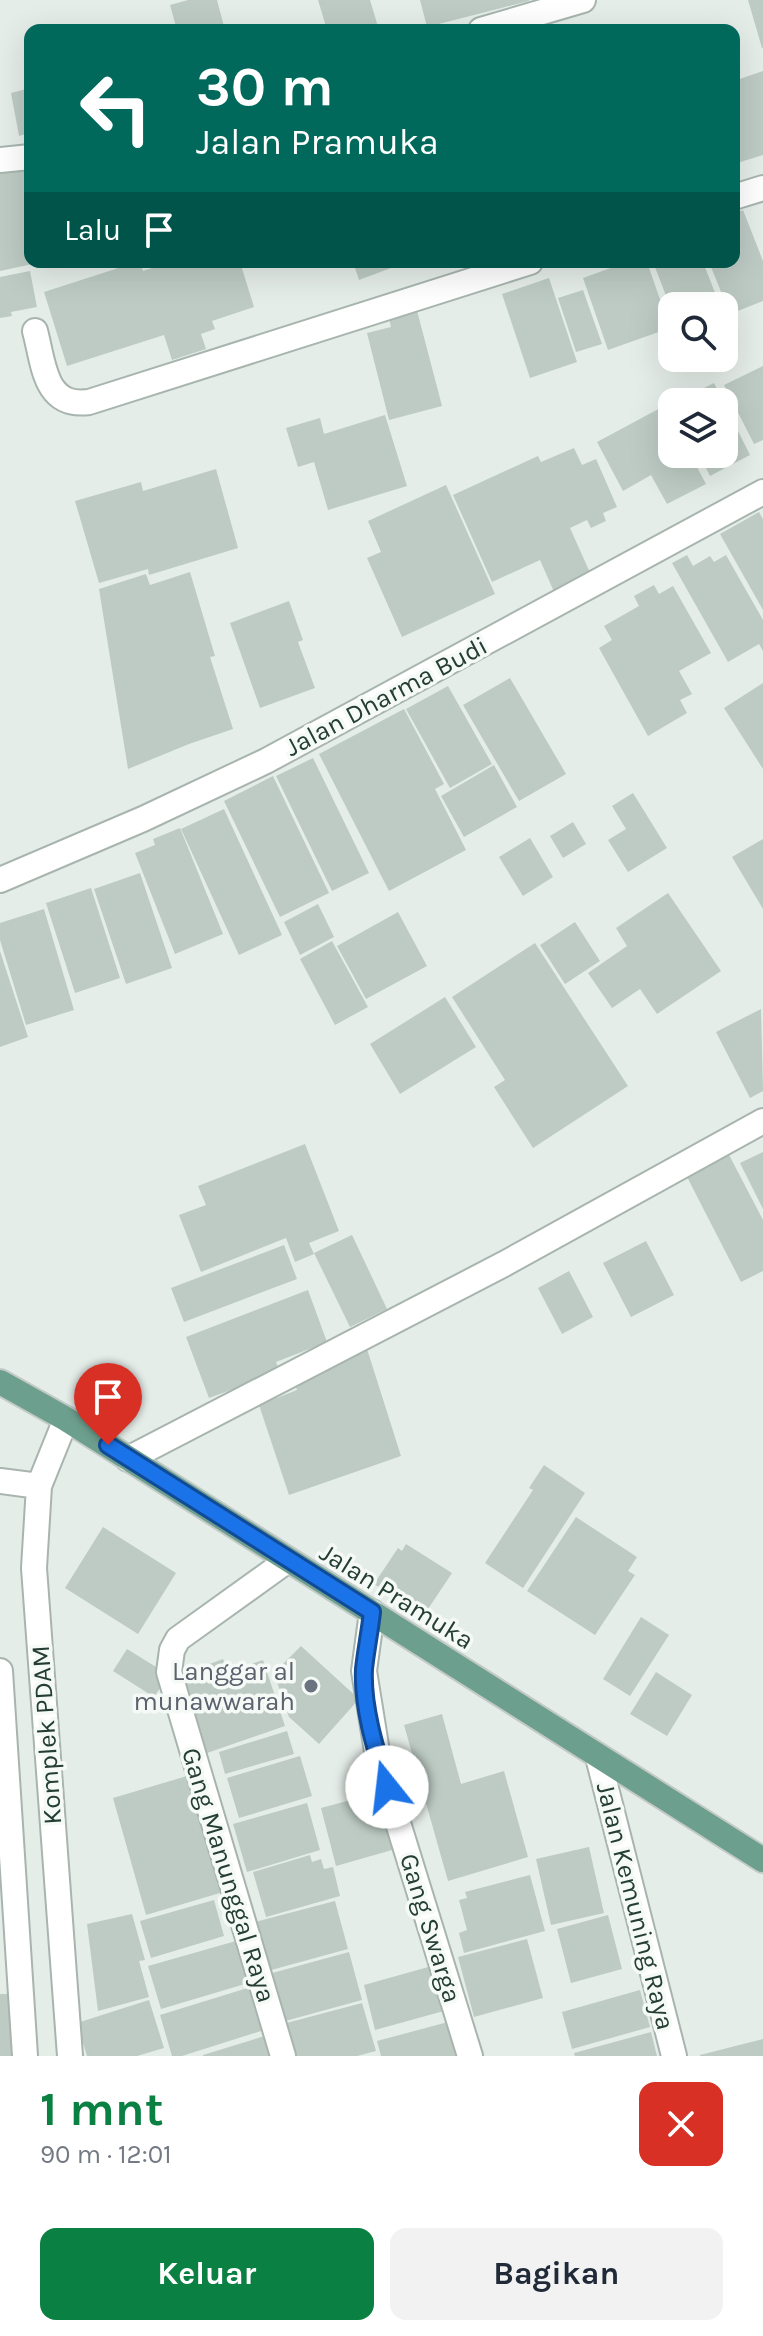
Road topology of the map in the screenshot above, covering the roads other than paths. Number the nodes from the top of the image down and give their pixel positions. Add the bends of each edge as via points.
1 (583, 0) edge
2 (501, 24) edge
3 (24, 158) edge
4 (0, 160) edge
5 (763, 188) edge
6 (740, 195) edge
7 (511, 268) edge
8 (35, 331) dead end
9 (763, 492) edge
10 (0, 880) edge
11 (763, 1121) edge
12 (1, 1390) edge
13 (66, 1419) junction
14 (128, 1459) junction
15 (0, 1481) edge
16 (39, 1486) junction
17 (288, 1560) junction
18 (372, 1612) junction
19 (0, 1671) edge
20 (598, 1757) junction
21 (763, 1860) edge
22 (25, 2056) edge
23 (70, 2056) edge
24 (283, 2056) edge
25 (470, 2056) edge
26 (674, 2056) edge

1 - 2 street
3 - 4 street
5 - 6 street
7 - 8 street via 89,402 71,403 50,387
9 - 10 street, Jalan Dharma Budi via 266,761
11 - 14 street via 504,1264
12 - 13 main road, Jalan Pramuka
13 - 14 main road, Jalan Pramuka
13 - 16 street, Komplek PDAM
14 - 17 main road, Jalan Pramuka
15 - 16 street
16 - 23 street, Komplek PDAM via 34,1568
17 - 18 main road, Jalan Pramuka
17 - 24 street, Gang Manunggal Raya via 178,1639 169,1672
18 - 20 main road, Jalan Pramuka
18 - 25 street, Gang Swarga via 364,1671 378,1758
19 - 22 street, Komplek PDAM
20 - 21 main road, Jalan Pramuka
20 - 26 street, Jalan Kemuning Raya

